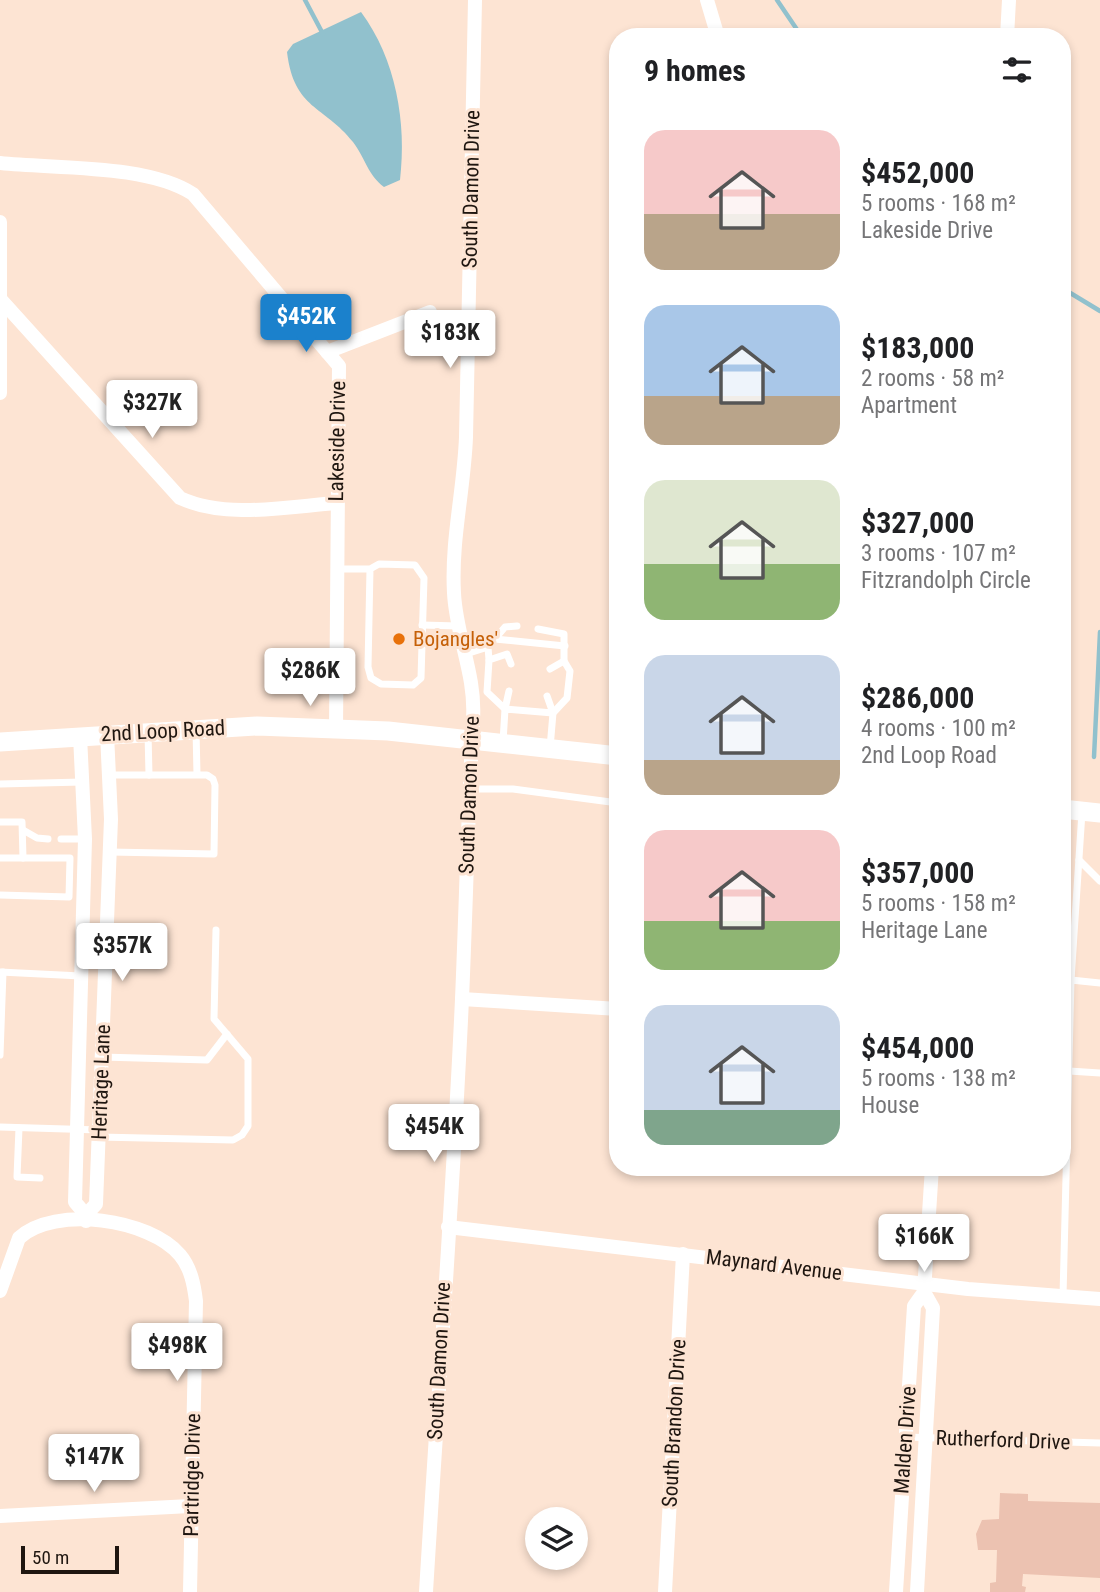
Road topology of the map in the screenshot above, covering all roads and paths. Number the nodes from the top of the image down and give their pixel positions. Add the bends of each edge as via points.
1 (475, 0) edge
2 (707, 0) edge
3 (1009, 0) edge
4 (715, 28) edge
5 (1007, 28) edge
6 (0, 163) edge
7 (0, 222) edge
8 (2, 301) junction
9 (430, 312) dead end
10 (327, 352) junction
11 (0, 393) edge
12 (335, 503) junction
13 (336, 569) junction
14 (370, 569) junction
15 (422, 625) junction
16 (458, 626) junction
17 (517, 626) dead end
18 (538, 629) dead end
19 (495, 639) junction
20 (509, 641) junction
21 (565, 646) junction
22 (488, 647) junction
23 (466, 653) junction
24 (507, 654) junction
25 (489, 660) junction
26 (564, 661) junction
27 (511, 664) dead end
28 (550, 669) dead end
29 (509, 691) dead end
30 (547, 696) dead end
31 (505, 709) junction
32 (554, 713) junction
33 (197, 729) junction
34 (336, 729) junction
35 (148, 732) junction
36 (107, 734) junction
37 (80, 736) junction
38 (471, 739) junction
39 (0, 742) edge
40 (502, 743) junction
41 (550, 748) junction
42 (609, 756) edge
43 (197, 774) junction
44 (109, 775) junction
45 (149, 775) junction
46 (82, 782) junction
47 (0, 784) edge
48 (468, 789) junction
49 (609, 802) edge
50 (1081, 811) edge
51 (0, 822) edge
52 (23, 830) junction
53 (48, 839) dead end
54 (61, 839) dead end
55 (85, 839) junction
56 (109, 852) junction
57 (0, 858) edge
58 (23, 858) junction
59 (1079, 860) junction
60 (1100, 881) edge
61 (0, 895) edge
62 (77, 897) junction
63 (216, 930) dead end
64 (2, 972) edge
65 (82, 976) junction
66 (1071, 980) joint
67 (1100, 983) edge
68 (462, 999) junction
69 (609, 1008) edge
70 (227, 1034) junction
71 (0, 1055) edge
72 (102, 1057) junction
73 (1071, 1071) edge
74 (1100, 1073) edge
75 (0, 1127) edge
76 (19, 1128) junction
77 (77, 1130) junction
78 (99, 1133) junction
79 (932, 1176) edge
80 (1066, 1176) edge
81 (40, 1178) dead end
82 (86, 1218) junction
83 (447, 1227) junction
84 (684, 1254) junction
85 (924, 1288) junction
86 (0, 1291) edge
87 (1063, 1297) junction
88 (1100, 1299) edge
89 (905, 1437) junction
90 (925, 1438) junction
91 (1100, 1443) edge
92 (190, 1506) junction
93 (0, 1516) edge
94 (190, 1592) edge
95 (426, 1592) edge
96 (665, 1592) edge
97 (896, 1592) edge
98 (917, 1592) edge

1 - 16 street, South Damon Drive via 465,461 455,529
2 - 4 street
3 - 5 street
6 - 10 street, Lakeside Drive via 136,174 175,183 193,194
7 - 8 street
8 - 11 street
8 - 12 street via 180,498 200,507 222,509
9 - 10 street
10 - 12 street, Lakeside Drive via 339,366
12 - 13 street, Lakeside Drive
13 - 14 lane
13 - 34 street, Lakeside Drive
14 - 15 lane via 379,564 415,565 424,578
14 - 15 lane via 371,678 381,684 413,685 421,678
15 - 16 lane
16 - 23 street, South Damon Drive
17 - 19 lane via 505,627
18 - 21 lane via 561,631
19 - 20 lane
19 - 22 lane
20 - 21 lane
20 - 24 lane
21 - 26 lane
22 - 23 lane
22 - 25 lane
23 - 38 street, South Damon Drive via 473,693
24 - 25 lane
24 - 27 lane
25 - 31 lane via 487,692
26 - 28 lane
26 - 32 lane via 570,671 567,698
29 - 31 lane
30 - 32 lane
31 - 32 lane
31 - 40 lane
32 - 41 lane
33 - 34 main road, 2nd Loop Road
33 - 35 main road, 2nd Loop Road
33 - 43 lane
34 - 38 main road, 2nd Loop Road
35 - 36 main road, 2nd Loop Road
35 - 45 lane
36 - 37 main road, 2nd Loop Road
36 - 44 street, Heritage Lane
37 - 39 main road, 2nd Loop Road
37 - 46 street, Heritage Lane
38 - 40 main road, 2nd Loop Road
38 - 48 street, South Damon Drive
40 - 41 main road, 2nd Loop Road
41 - 42 main road, 2nd Loop Road
43 - 45 lane
43 - 56 lane via 213,779 215,785 214,854
44 - 45 lane
44 - 56 street, Heritage Lane
46 - 47 lane
46 - 55 street, Heritage Lane
48 - 49 lane via 513,789
48 - 68 street, South Damon Drive
50 - 59 lane
51 - 52 lane via 22,822
52 - 53 lane
52 - 58 lane
54 - 55 lane
55 - 62 street, Heritage Lane
56 - 72 street, Heritage Lane
57 - 58 lane
58 - 62 lane via 70,858
59 - 60 lane
59 - 66 lane
61 - 62 lane
62 - 65 street, Heritage Lane
63 - 70 lane via 215,1019
64 - 65 lane
64 - 71 lane
65 - 77 street, Heritage Lane
66 - 67 lane
68 - 69 street
68 - 83 street, South Damon Drive
70 - 72 lane via 207,1060
70 - 78 lane via 248,1059 250,1070 248,1126 242,1135 233,1140
72 - 78 street, Heritage Lane
73 - 74 lane
75 - 76 lane
76 - 77 lane
76 - 81 lane via 18,1177
77 - 78 lane
77 - 82 street, Heritage Lane via 75,1202
78 - 82 street, Heritage Lane via 96,1204
79 - 85 street, Malden Drive
80 - 87 lane
82 - 86 street, Partridge Drive via 48,1223 26,1233 14,1247
82 - 92 street, Partridge Drive via 154,1235 188,1266 197,1301
83 - 84 street, Maynard Avenue
83 - 95 street, South Damon Drive
84 - 85 street, Maynard Avenue
84 - 96 street, South Brandon Drive
85 - 87 street, Maynard Avenue
85 - 89 street, Malden Drive via 914,1306
85 - 90 street, Malden Drive via 933,1308
87 - 88 street, Maynard Avenue
89 - 90 lane, Rutherford Drive
89 - 97 street, Malden Drive
90 - 91 lane, Rutherford Drive
90 - 98 street, Malden Drive
92 - 93 street
92 - 94 street, Partridge Drive

